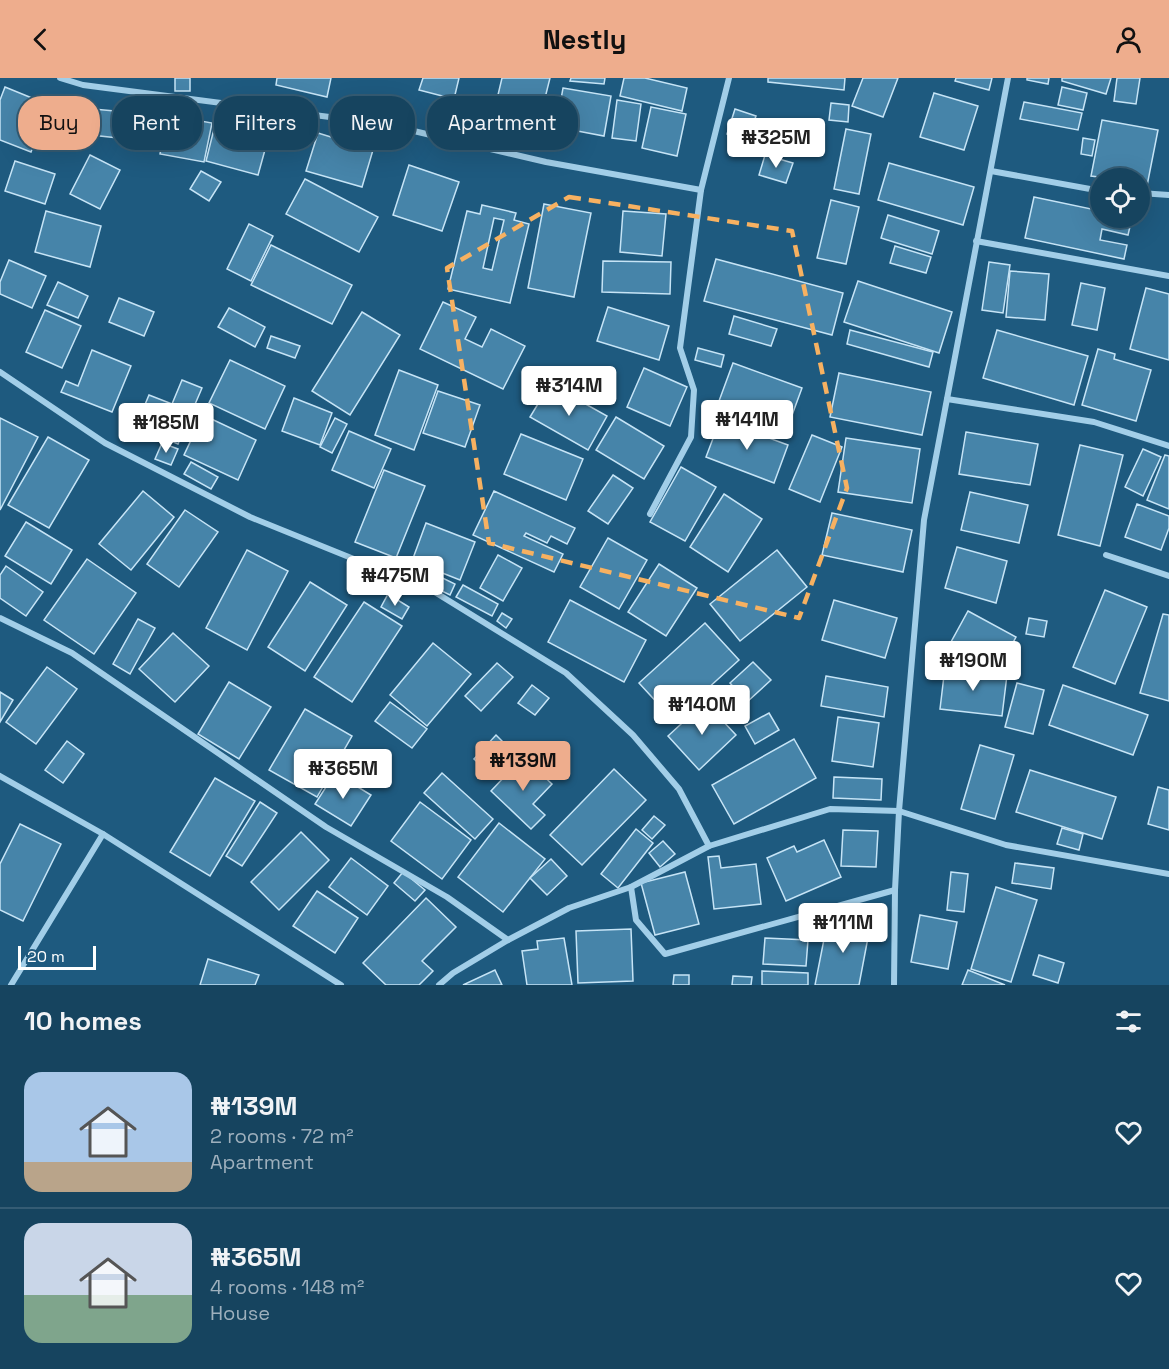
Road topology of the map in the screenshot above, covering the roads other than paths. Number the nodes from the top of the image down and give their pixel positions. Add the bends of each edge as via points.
1 (60, 78) edge
2 (729, 78) edge
3 (1008, 78) edge
4 (991, 171) junction
5 (1090, 189) edge
6 (701, 190) junction
7 (1150, 194) edge
8 (1169, 195) edge
9 (976, 241) junction
10 (1169, 276) edge
11 (0, 372) edge
12 (947, 399) junction
13 (1169, 446) edge
14 (650, 514) dead end
15 (1106, 555) dead end
16 (1169, 576) edge
17 (0, 618) edge
18 (0, 776) edge
19 (898, 811) junction
20 (103, 834) junction
21 (709, 846) junction
22 (1169, 874) edge
23 (631, 887) junction
24 (895, 890) junction
25 (508, 940) junction
26 (11, 985) edge
27 (341, 985) edge
28 (439, 985) edge
29 (894, 985) edge

1 - 6 street via 83,85 384,124 546,162
2 - 6 street
3 - 4 street
4 - 5 street
4 - 9 street
6 - 14 street via 680,348 694,390 691,437
7 - 8 street
9 - 10 street
9 - 12 street
11 - 21 street via 105,443 250,517 434,591 566,673 633,735 679,789
12 - 13 street via 1094,422
12 - 19 street via 924,520
15 - 16 street
17 - 25 street via 72,652 326,827 447,897
18 - 20 street
19 - 21 street via 830,808
19 - 22 street via 1006,845
19 - 24 street
20 - 26 street
20 - 27 street
21 - 23 street
23 - 24 street via 636,920 665,954
23 - 25 street via 569,908
24 - 29 street
25 - 28 street

